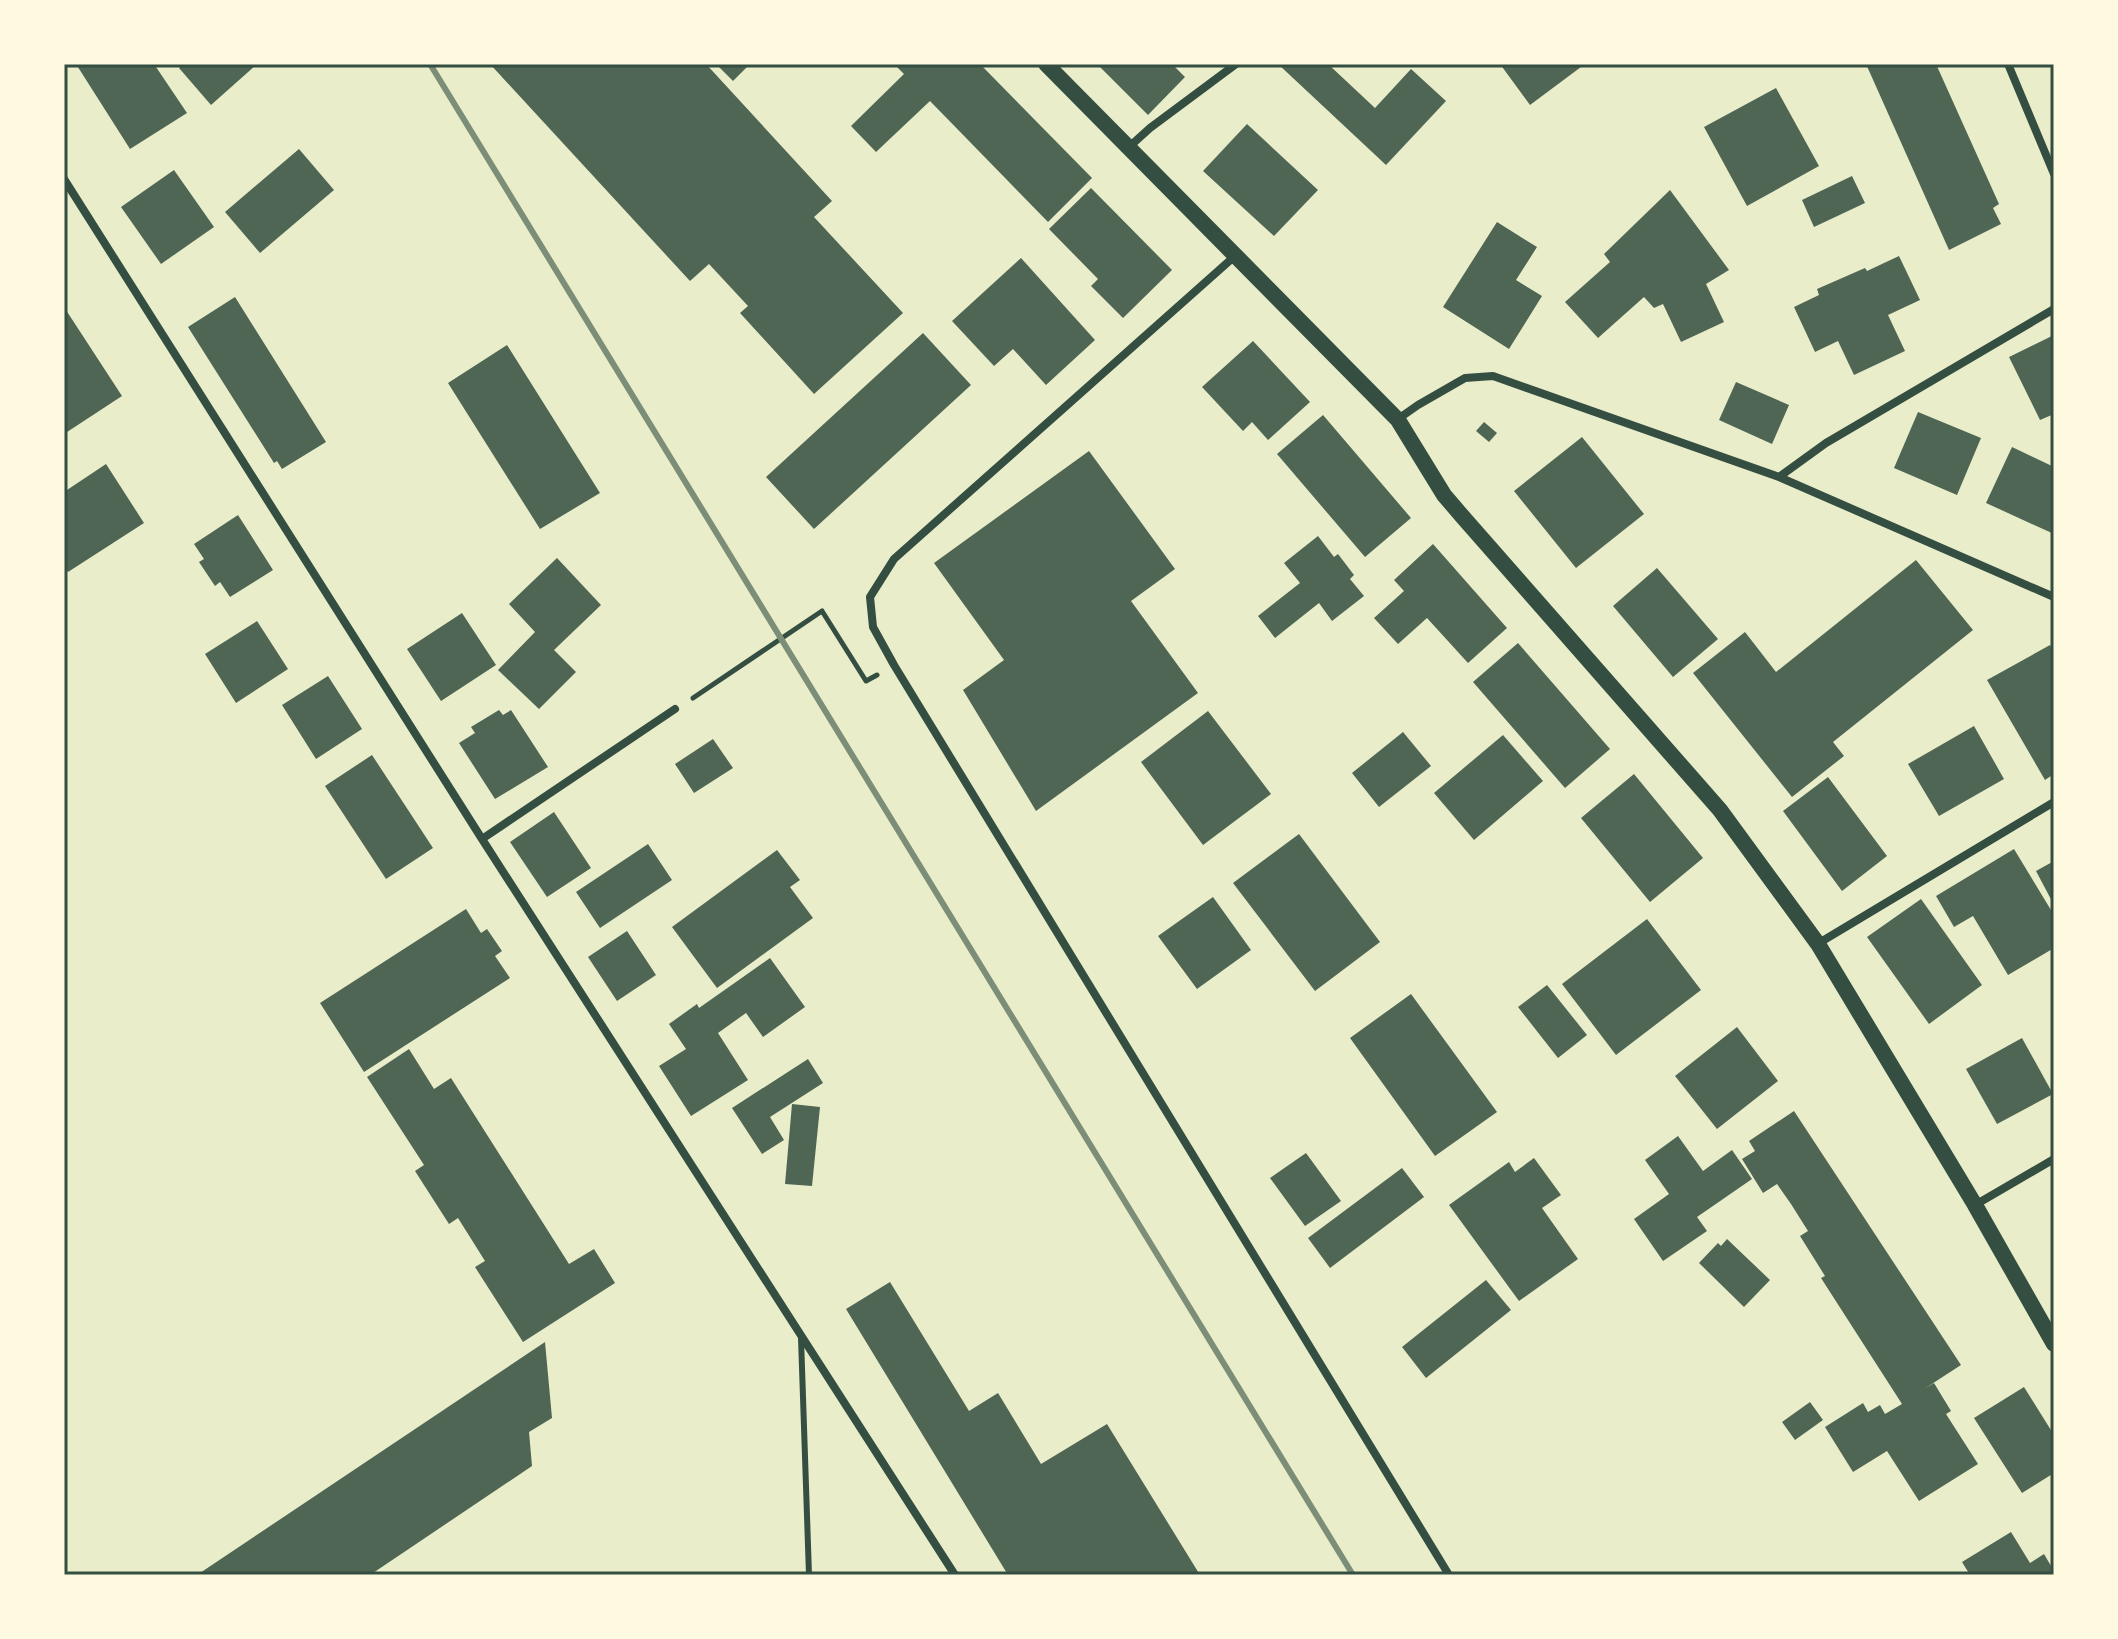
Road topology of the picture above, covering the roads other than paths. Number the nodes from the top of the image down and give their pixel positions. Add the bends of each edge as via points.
1 (1046, 64) edge
2 (1236, 64) edge
3 (2008, 64) edge
4 (1128, 147) junction
5 (2054, 174) edge
6 (64, 179) edge
7 (1236, 255) junction
8 (2054, 309) edge
9 (1398, 420) junction
10 (1779, 477) junction
11 (2054, 597) edge
12 (675, 709) road end
13 (2054, 802) edge
14 (482, 839) junction
15 (1818, 944) junction
16 (2054, 1159) edge
17 (1975, 1205) junction
18 (801, 1334) junction
19 (2054, 1344) edge
20 (809, 1575) edge
21 (955, 1575) edge
22 (1449, 1575) edge

1 - 4 main road
2 - 4 street
3 - 5 street
4 - 7 main road
6 - 14 street
7 - 9 main road
7 - 22 street via 894,559 870,597 873,627
8 - 10 street via 1826,443
9 - 10 street via 1465,378 1493,376
9 - 15 main road via 1444,495 1720,810
10 - 11 street
12 - 14 street
13 - 15 street
14 - 18 street
15 - 17 main road
16 - 17 street
17 - 19 main road
18 - 20 lane
18 - 21 street

